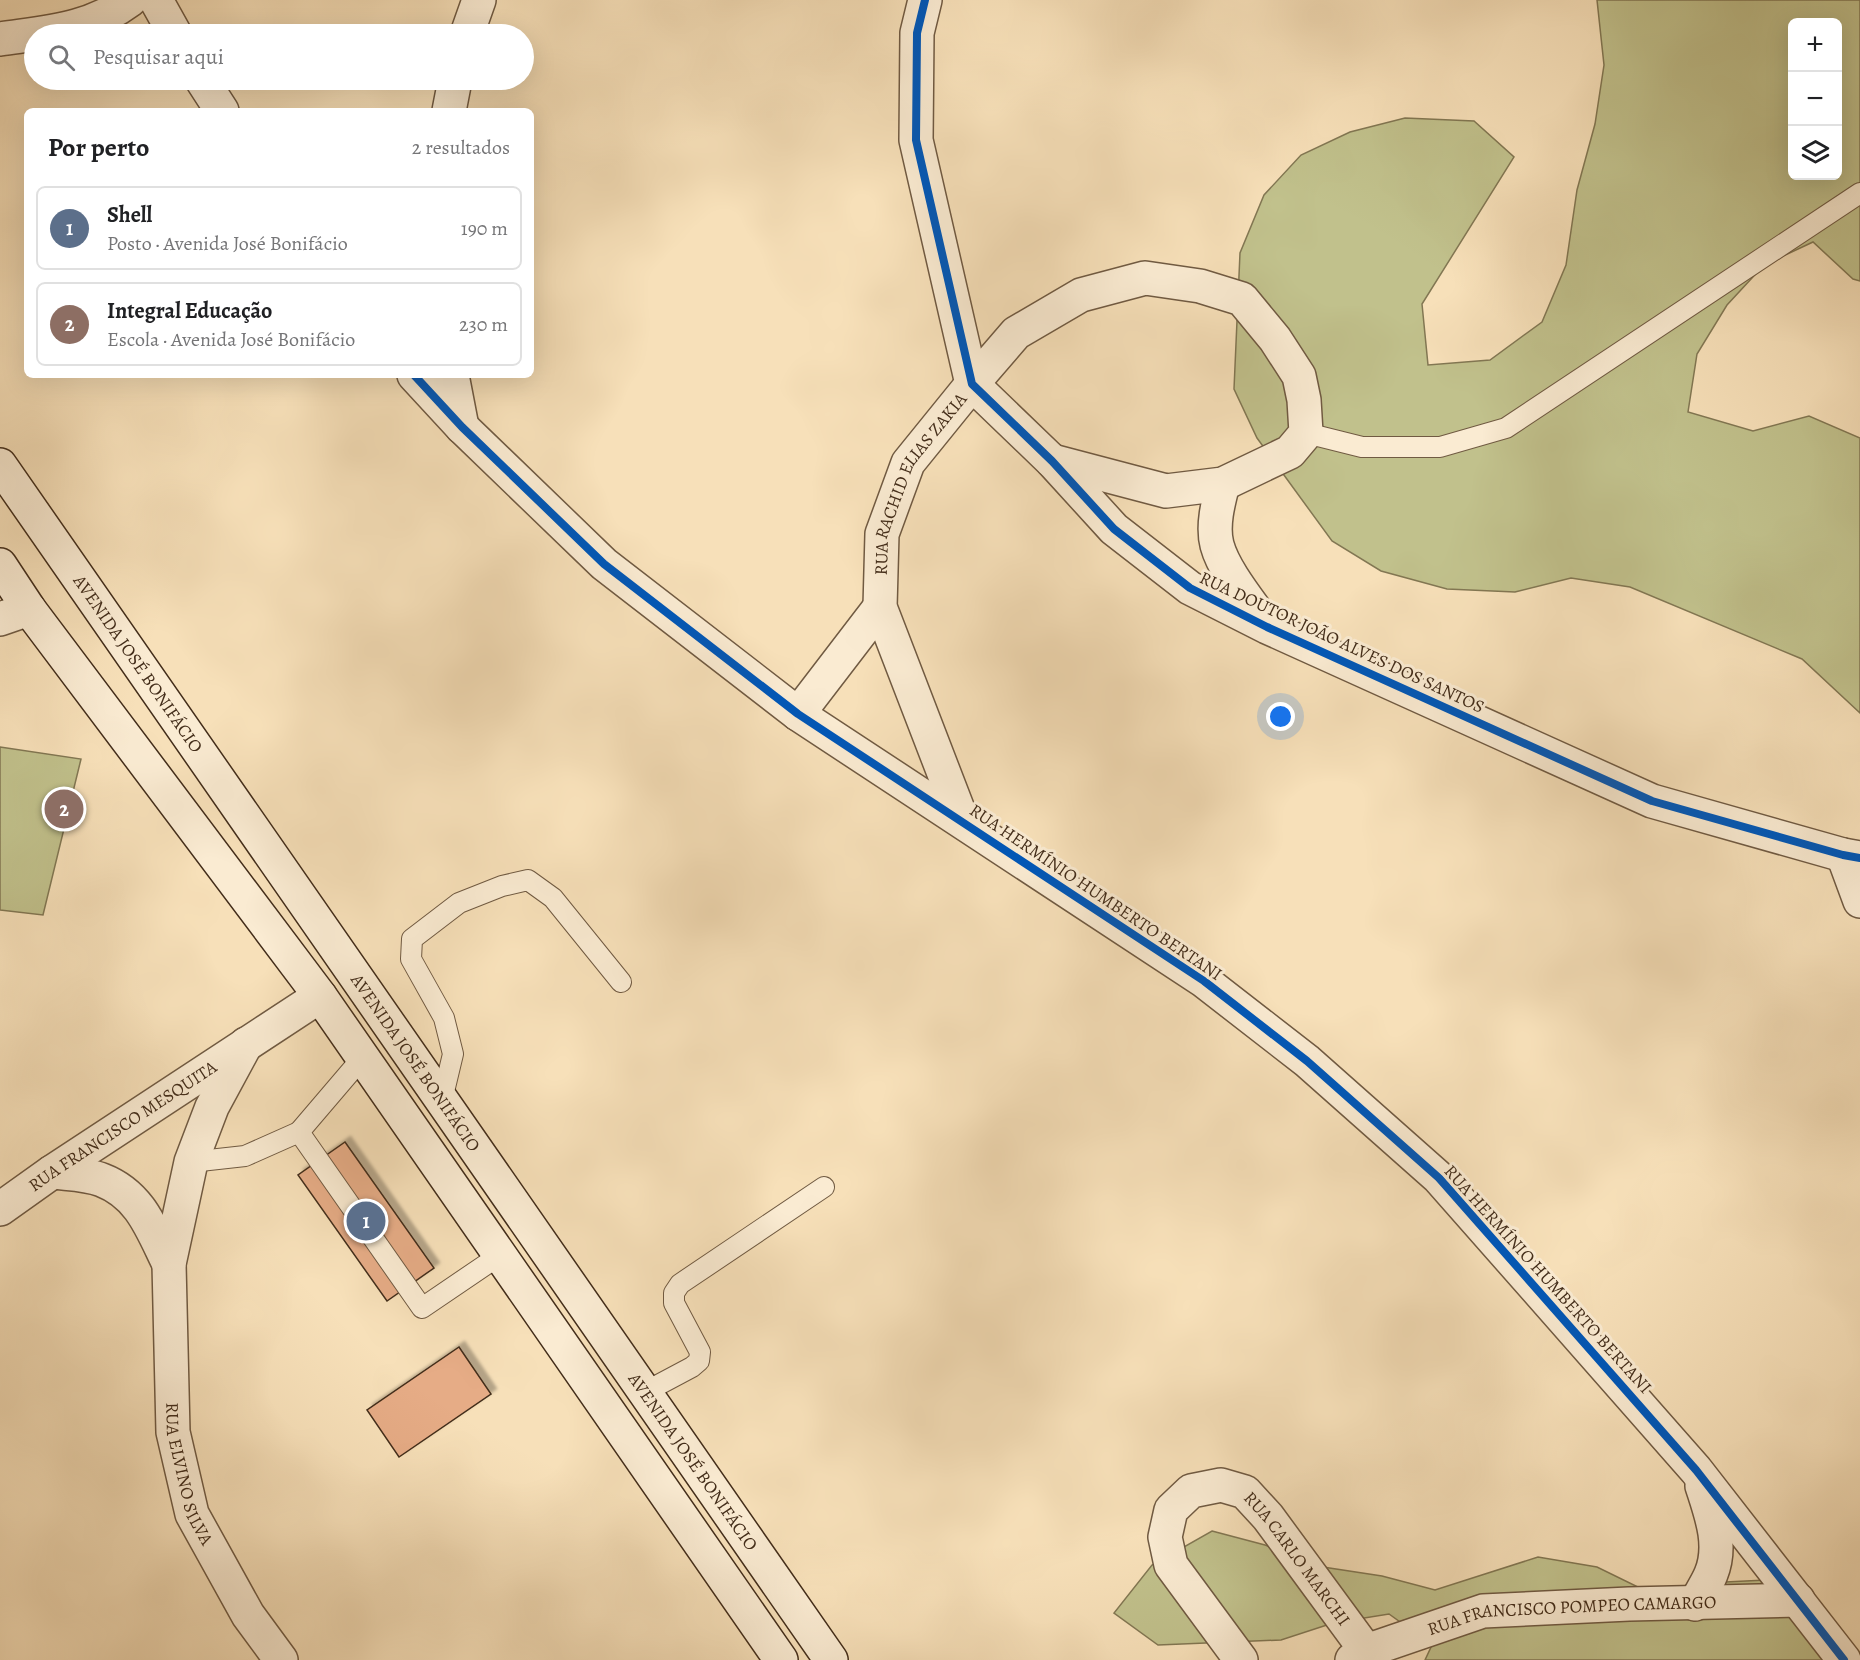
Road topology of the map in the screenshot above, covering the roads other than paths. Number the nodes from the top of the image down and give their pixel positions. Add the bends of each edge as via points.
1 (130, 0) edge
2 (156, 0) edge
3 (479, 0) edge
4 (925, 0) edge
5 (81, 24) edge
6 (170, 24) edge
7 (471, 24) edge
8 (24, 35) edge
9 (0, 39) edge
10 (208, 90) edge
11 (453, 90) edge
12 (220, 108) edge
13 (450, 108) edge
14 (1860, 192) edge
15 (417, 378) edge
16 (453, 378) edge
17 (972, 384) junction
18 (462, 427) junction
19 (1306, 433) junction
20 (1052, 461) junction
21 (0, 465) edge
22 (1223, 484) junction
23 (0, 565) edge
24 (880, 607) junction
25 (15, 614) edge
26 (1267, 627) junction
27 (798, 714) junction
28 (962, 820) junction
29 (1852, 857) edge
30 (1860, 901) edge
31 (621, 982) dead end
32 (320, 996) junction
33 (246, 1044) junction
34 (363, 1057) junction
35 (442, 1100) junction
36 (299, 1132) junction
37 (190, 1162) junction
38 (52, 1172) junction
39 (824, 1187) dead end
40 (0, 1209) edge
41 (500, 1255) junction
42 (169, 1264) junction
43 (645, 1392) junction
44 (1696, 1470) junction
45 (1755, 1545) junction
46 (1798, 1600) junction
47 (1742, 1601) junction
48 (1695, 1604) junction
49 (1364, 1657) edge
50 (777, 1659) edge
51 (281, 1660) edge
52 (831, 1660) edge
53 (1241, 1660) edge
54 (1844, 1660) edge

1 - 5 street via 112,13
2 - 6 street
3 - 7 street
4 - 17 street via 917,33 916,140
8 - 9 street
10 - 12 street
11 - 13 street
14 - 19 lane via 1506,428 1440,447 1362,447
15 - 18 street, RUA HERMÍNIO HUMBERTO BERTANI
16 - 18 street
17 - 19 street, RUA RACHID ELIAS ZAKIA via 1017,333 1081,295 1145,278 1200,286 1242,299 1275,339 1299,376
17 - 20 street, RUA DOUTOR JOÃO ALVES DOS SANTOS
17 - 24 street, RUA RACHID ELIAS ZAKIA via 908,463 882,534
18 - 27 street, RUA HERMÍNIO HUMBERTO BERTANI via 604,564
19 - 22 street via 1290,452
20 - 22 street via 1166,491
20 - 26 street, RUA DOUTOR JOÃO ALVES DOS SANTOS via 1114,529 1157,564 1190,588
21 - 35 street, AVENIDA JOSÉ BONIFÁCIO
22 - 26 street via 1217,508 1216,543
23 - 25 street
24 - 27 street, RUA RACHID ELIAS ZAKIA
24 - 28 street, RUA RACHID ELIAS ZAKIA
25 - 32 street
26 - 29 street, RUA DOUTOR JOÃO ALVES DOS SANTOS via 1652,801
27 - 28 street, RUA HERMÍNIO HUMBERTO BERTANI
28 - 44 street, RUA HERMÍNIO HUMBERTO BERTANI via 1204,981 1307,1061 1439,1178
29 - 30 street
31 - 35 lane via 553,898 528,880 459,903 412,939 411,959 444,1018 453,1054
32 - 33 street, RUA FRANCISCO MESQUITA
32 - 34 street
33 - 37 street via 212,1107
33 - 38 street, RUA FRANCISCO MESQUITA
34 - 36 lane
34 - 41 street
35 - 43 street, AVENIDA JOSÉ BONIFÁCIO
36 - 37 lane via 245,1156
36 - 41 lane via 422,1308
37 - 42 street
38 - 40 street, RUA FRANCISCO MESQUITA
38 - 42 street via 101,1179 127,1192 144,1214
39 - 43 lane via 680,1284 674,1293 674,1303 700,1352 699,1361
41 - 50 street
42 - 51 street, RUA ELVINO SILVA via 173,1432 192,1514 248,1615
43 - 52 street, AVENIDA JOSÉ BONIFÁCIO
44 - 45 street, RUA HERMÍNIO HUMBERTO BERTANI
44 - 48 street via 1717,1546 1711,1574
45 - 46 street, RUA HERMÍNIO HUMBERTO BERTANI
45 - 47 street via 1758,1562 1753,1585
46 - 47 street, RUA FRANCISCO POMPEO CAMARGO
46 - 54 street, RUA HERMÍNIO HUMBERTO BERTANI
47 - 48 street, RUA FRANCISCO POMPEO CAMARGO
48 - 49 street, RUA FRANCISCO POMPEO CAMARGO via 1483,1611
49 - 53 street, RUA CARLO MARCHI via 1268,1517 1245,1492 1221,1485 1191,1491 1171,1510 1165,1537 1171,1564

